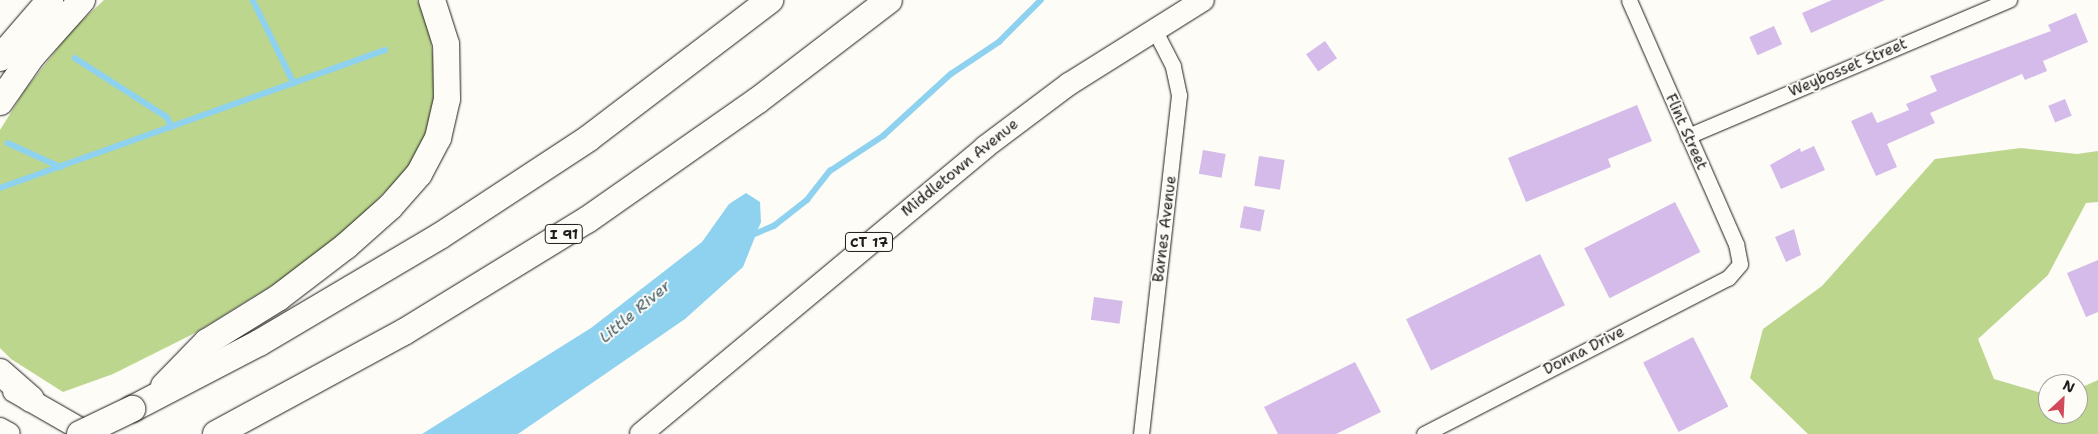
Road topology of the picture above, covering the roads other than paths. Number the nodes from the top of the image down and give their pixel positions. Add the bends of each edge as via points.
1 (50, 0) edge
2 (82, 0) edge
3 (432, 0) edge
4 (770, 0) edge
5 (890, 0) edge
6 (1203, 0) edge
7 (1629, 0) edge
8 (2009, 0) edge
9 (1154, 29) junction
10 (0, 58) edge
11 (0, 102) edge
12 (1688, 136) junction
13 (1740, 264) joint
14 (0, 372) edge
15 (0, 385) edge
16 (156, 396) junction
17 (31, 399) junction
18 (0, 429) edge
19 (9, 434) edge
20 (80, 434) edge
21 (89, 434) edge
22 (216, 434) edge
23 (641, 434) edge
24 (1141, 434) edge
25 (1424, 434) edge

1 - 10 highway
2 - 11 highway via 38,48
3 - 16 highway via 446,44 447,99 438,138 419,174 390,207 322,266 202,347
4 - 16 highway via 668,80 504,195 319,309
5 - 22 highway, I 91 via 757,102 572,229 404,332
6 - 9 main road, Middletown Avenue / CT 17
7 - 12 street, Flint Street
8 - 12 street, Weybosset Street
9 - 23 main road, Middletown Avenue / CT 17 via 1069,84 985,147
9 - 24 street, Barnes Avenue via 1173,66 1180,95
12 - 13 street, Flint Street via 1736,244
13 - 25 street, Donna Drive via 1728,278
14 - 17 highway
15 - 17 main road
16 - 20 highway, bridge
17 - 21 main road
18 - 19 main road

